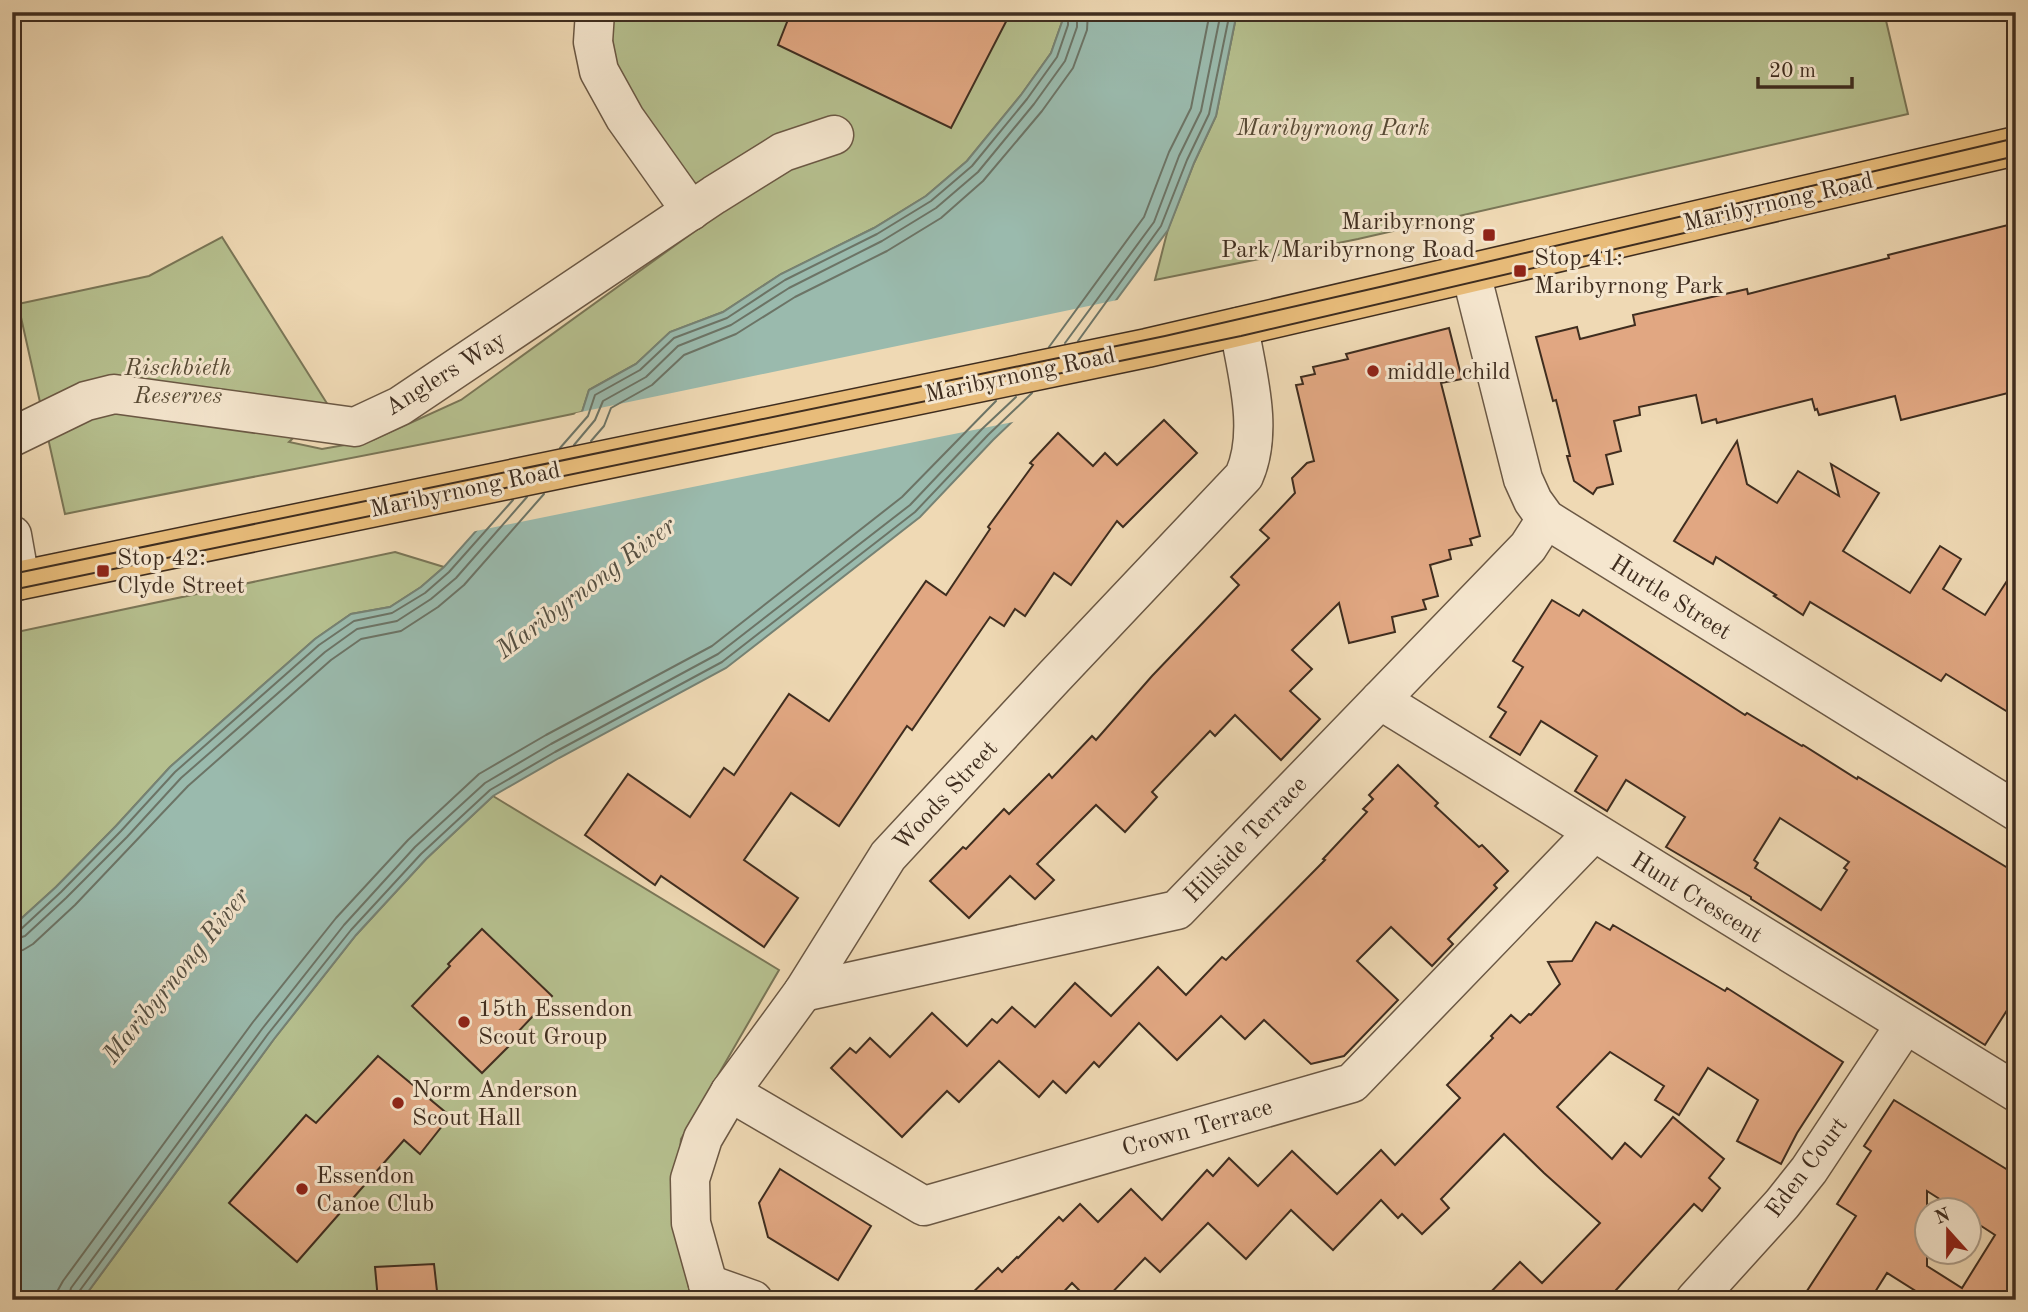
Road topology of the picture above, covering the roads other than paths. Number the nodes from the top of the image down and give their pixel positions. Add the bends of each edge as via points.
1 (596, 12) edge
2 (834, 135) dead end
3 (2016, 146) edge
4 (691, 211) junction
5 (1471, 273) junction
6 (1239, 327) junction
7 (12, 437) edge
8 (1546, 519) junction
9 (12, 535) edge
10 (16, 581) edge
11 (1380, 700) junction
12 (2016, 811) edge
13 (1593, 833) junction
14 (803, 992) junction
15 (1905, 1025) junction
16 (730, 1092) junction
17 (2016, 1092) edge
18 (711, 1292) edge
19 (753, 1300) edge
20 (1695, 1300) edge

1 - 4 street via 593,42 599,71 625,118
2 - 4 street, Anglers Way via 783,152
3 - 5 main road, Maribyrnong Road
4 - 7 street, Anglers Way via 400,406 355,427 114,394 86,401
5 - 6 main road, Maribyrnong Road
5 - 8 street, Hurtle Street via 1523,479
6 - 10 main road, Maribyrnong Road
6 - 14 street, Woods Street via 1252,414 1253,446 1244,476 888,856
8 - 11 street, Hillside Terrace via 1528,547
8 - 12 street, Hurtle Street
9 - 10 street
11 - 13 street, Hunt Crescent
11 - 14 street, Hillside Terrace via 1177,910
13 - 15 street, Hunt Crescent
13 - 16 street, Crown Terrace via 1352,1083 924,1206
14 - 16 street, Woods Street
15 - 17 street, Hunt Crescent
15 - 20 street, Eden Court via 1809,1170
16 - 18 street, Woods Street via 704,1138 690,1179 691,1223
18 - 19 street

